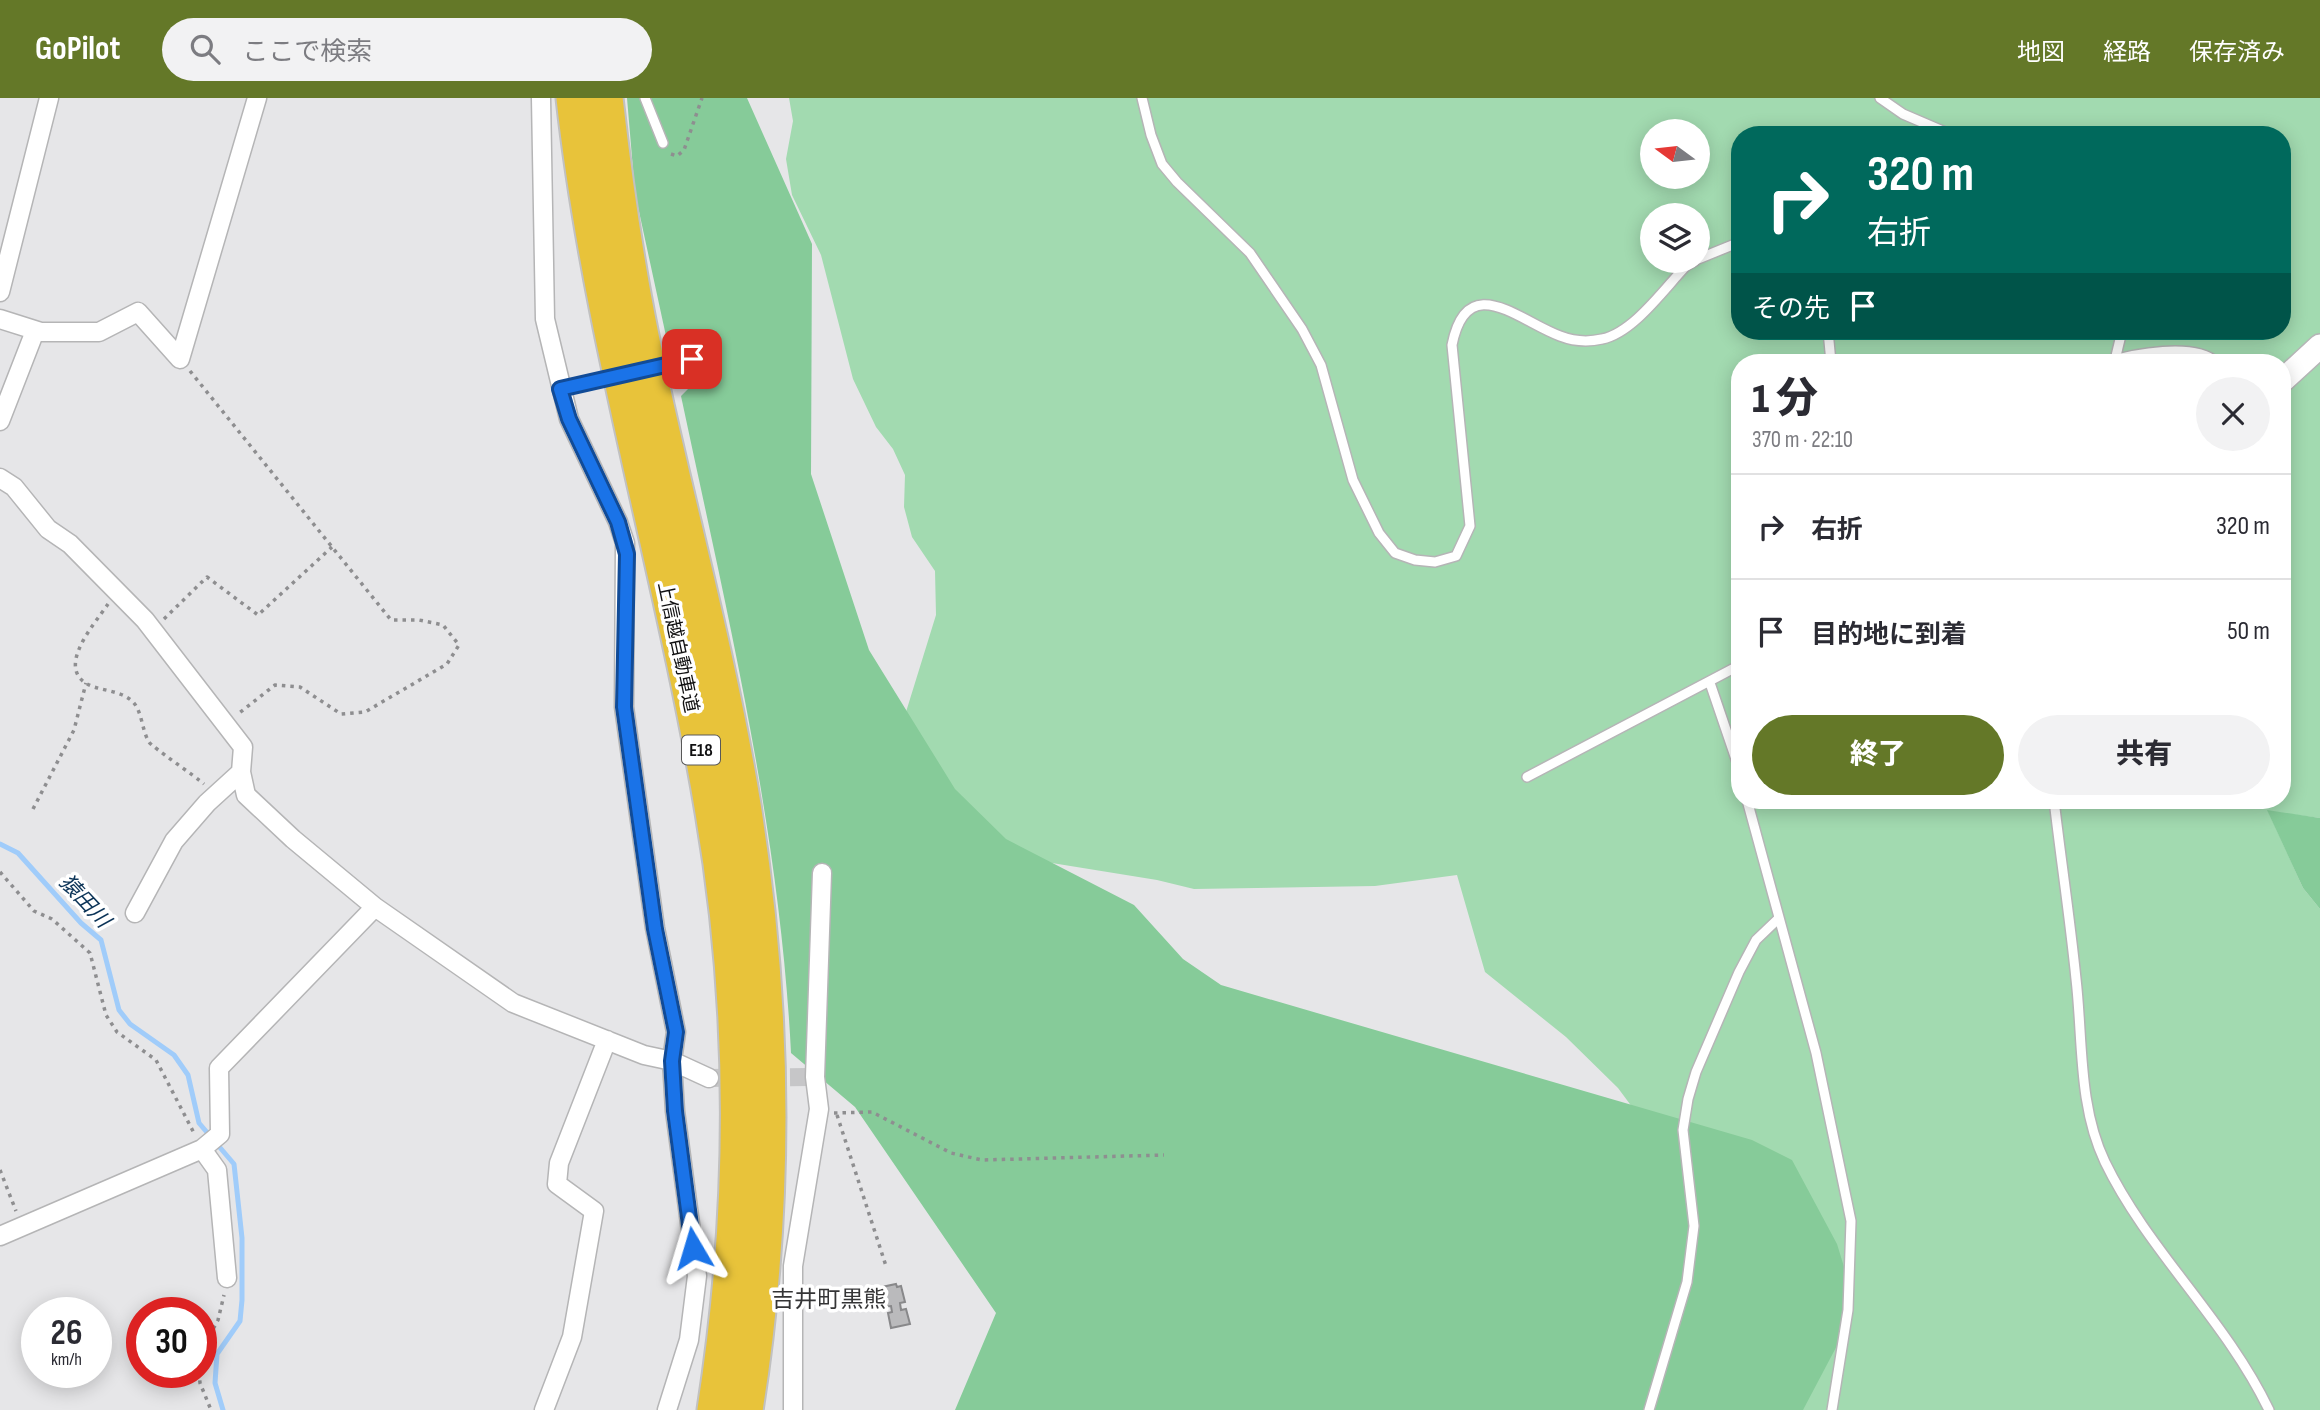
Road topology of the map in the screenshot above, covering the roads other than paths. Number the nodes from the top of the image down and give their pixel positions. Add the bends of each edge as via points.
1 (49, 98) edge
2 (257, 98) edge
3 (541, 98) edge
4 (573, 98) edge
5 (607, 98) edge
6 (645, 98) edge
7 (1142, 98) edge
8 (1880, 98) edge
9 (1931, 126) edge
10 (663, 143) road end
11 (1731, 246) edge
12 (1710, 254) edge
13 (1679, 273) edge
14 (0, 292) edge
15 (0, 319) edge
16 (35, 331) junction
17 (2320, 346) edge
18 (2151, 354) edge
19 (2197, 354) edge
20 (692, 359) dead end
21 (2291, 373) edge
22 (565, 388) junction
23 (0, 421) edge
24 (0, 478) edge
25 (1731, 670) edge
26 (1710, 683) junction
27 (1731, 745) edge
28 (241, 772) junction
29 (1527, 778) dead end
30 (1749, 809) edge
31 (2055, 809) edge
32 (822, 873) dead end
33 (375, 907) junction
34 (135, 913) dead end
35 (1778, 919) junction
36 (607, 1040) junction
37 (672, 1061) junction
38 (709, 1078) tunnel mouth
39 (202, 1149) junction
40 (0, 1236) edge
41 (228, 1278) road end
42 (544, 1410) edge
43 (667, 1410) edge
44 (714, 1410) edge
45 (746, 1410) edge
46 (793, 1410) edge
47 (1649, 1410) edge
48 (1832, 1410) edge
49 (2269, 1410) edge

1 - 14 street
2 - 16 street via 180,359 138,312 99,332
3 - 22 street via 545,319
4 - 44 highway, 上信越自動車道 / E18 via 610,338 701,747 732,968 737,1193
5 - 45 highway, 上信越自動車道 / E18 via 642,335 729,725 756,886 769,1060 769,1196 764,1277
6 - 10 lane
7 - 13 lane via 1162,164 1250,253 1302,329 1321,365 1353,480 1379,533 1395,553 1415,560 1435,562 1456,556 1470,526 1452,345 1455,327 1463,316 1486,304 1528,318 1559,336 1604,339 1626,329
8 - 9 lane
11 - 12 lane
15 - 16 street
16 - 23 street
17 - 21 street
18 - 19 lane via 2180,349
20 - 22 lane, bridge
22 - 37 street via 569,419 618,522 627,554 624,707 655,929 676,1032
24 - 28 street via 153,630 243,747
25 - 26 lane
26 - 27 lane
26 - 29 lane
28 - 33 street via 246,795
28 - 34 street via 174,841
30 - 35 lane
31 - 49 lane via 2089,1116 2104,1161 2252,1374
32 - 46 street via 815,1077 827,1111 793,1266
33 - 36 street via 513,1003
33 - 39 street via 219,1068 220,1134
35 - 47 lane via 1756,940 1739,972 1688,1099 1683,1130 1694,1226 1687,1282
35 - 48 lane via 1816,1053 1851,1222 1848,1310
36 - 37 street
36 - 42 street via 559,1163 557,1184 594,1211 572,1337
37 - 38 street
37 - 43 street via 696,1276 689,1340
39 - 40 street
39 - 41 street via 217,1170

